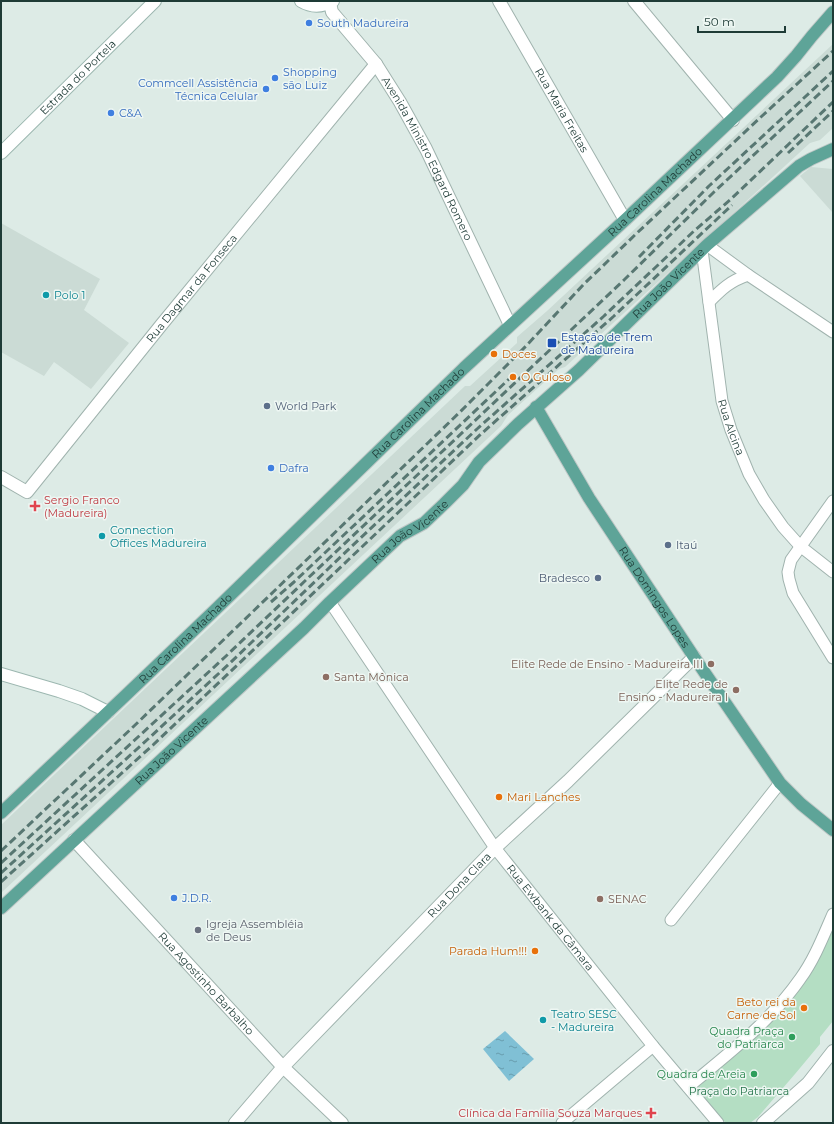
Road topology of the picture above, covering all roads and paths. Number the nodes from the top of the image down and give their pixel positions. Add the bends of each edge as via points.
1 (155, 1) edge
2 (301, 1) edge
3 (499, 1) edge
4 (634, 1) edge
5 (332, 2) edge
6 (833, 12) edge
7 (376, 64) junction
8 (733, 120) junction
9 (833, 149) edge
10 (1, 153) edge
11 (817, 156) junction
12 (833, 158) edge
13 (625, 220) junction
14 (704, 248) junction
15 (748, 275) junction
16 (709, 302) junction
17 (510, 325) junction
18 (833, 332) edge
19 (536, 407) junction
20 (1, 477) edge
21 (833, 501) edge
22 (800, 546) junction
23 (833, 572) edge
24 (330, 602) junction
25 (694, 657) junction
26 (833, 658) edge
27 (1, 674) edge
28 (108, 712) junction
29 (780, 783) junction
30 (1, 813) edge
31 (833, 830) edge
32 (74, 840) junction
33 (495, 848) junction
34 (1, 908) edge
35 (833, 914) edge
36 (671, 920) dead end
37 (653, 1046) junction
38 (833, 1051) edge
39 (284, 1067) junction
40 (688, 1087) junction
41 (235, 1123) edge
42 (342, 1123) edge
43 (562, 1123) edge
44 (718, 1123) edge
45 (763, 1123) edge

1 - 10 street, Estrada do Portela
2 - 5 street, Avenida Ministro Edgard Romero via 311,6
3 - 13 street, Rua Maria Freitas
4 - 8 street
5 - 7 street, Avenida Ministro Edgard Romero via 332,12
6 - 8 main road, Rua Carolina Machado via 787,67
7 - 17 street, Avenida Ministro Edgard Romero via 426,149
7 - 20 street, Rua Dagmar da Fonseca via 27,492
8 - 13 main road, Rua Carolina Machado
9 - 11 main road, Rua João Vicente
11 - 12 street
11 - 14 main road, Rua João Vicente via 799,166
13 - 17 main road, Rua Carolina Machado
14 - 15 street
14 - 16 street, Rua Alcina
14 - 19 main road, Rua João Vicente via 579,370
15 - 16 street via 729,283
15 - 18 street
16 - 22 street, Rua Alcina via 722,401 731,430 749,474 764,500
17 - 28 main road, Rua Carolina Machado
19 - 24 main road, Rua João Vicente via 480,462 463,485 424,523 400,536
19 - 25 main road, Rua Domingos Lopes via 590,498
21 - 22 street
22 - 23 street, Rua Alcina
22 - 26 street via 791,560 789,579 794,593
24 - 32 main road, Rua João Vicente
24 - 33 street, Rua Ewbank da Câmara
25 - 29 main road, Rua Domingos Lopes
25 - 33 street, Rua Dona Clara
27 - 28 street via 82,699
28 - 30 main road, Rua Carolina Machado
29 - 31 main road, Rua Domingos Lopes
29 - 36 street
32 - 34 main road, Rua João Vicente
32 - 39 street, Rua Agostinho Barbalho
33 - 37 street, Rua Ewbank da Câmara
33 - 39 street, Rua Dona Clara
35 - 40 street via 814,956 783,1000 742,1043
37 - 40 street, Rua Ewbank da Câmara
37 - 43 street
38 - 45 street via 808,1083
39 - 41 street, Rua Dona Clara
39 - 42 street, Rua Agostinho Barbalho
40 - 44 street, Rua Ewbank da Câmara

